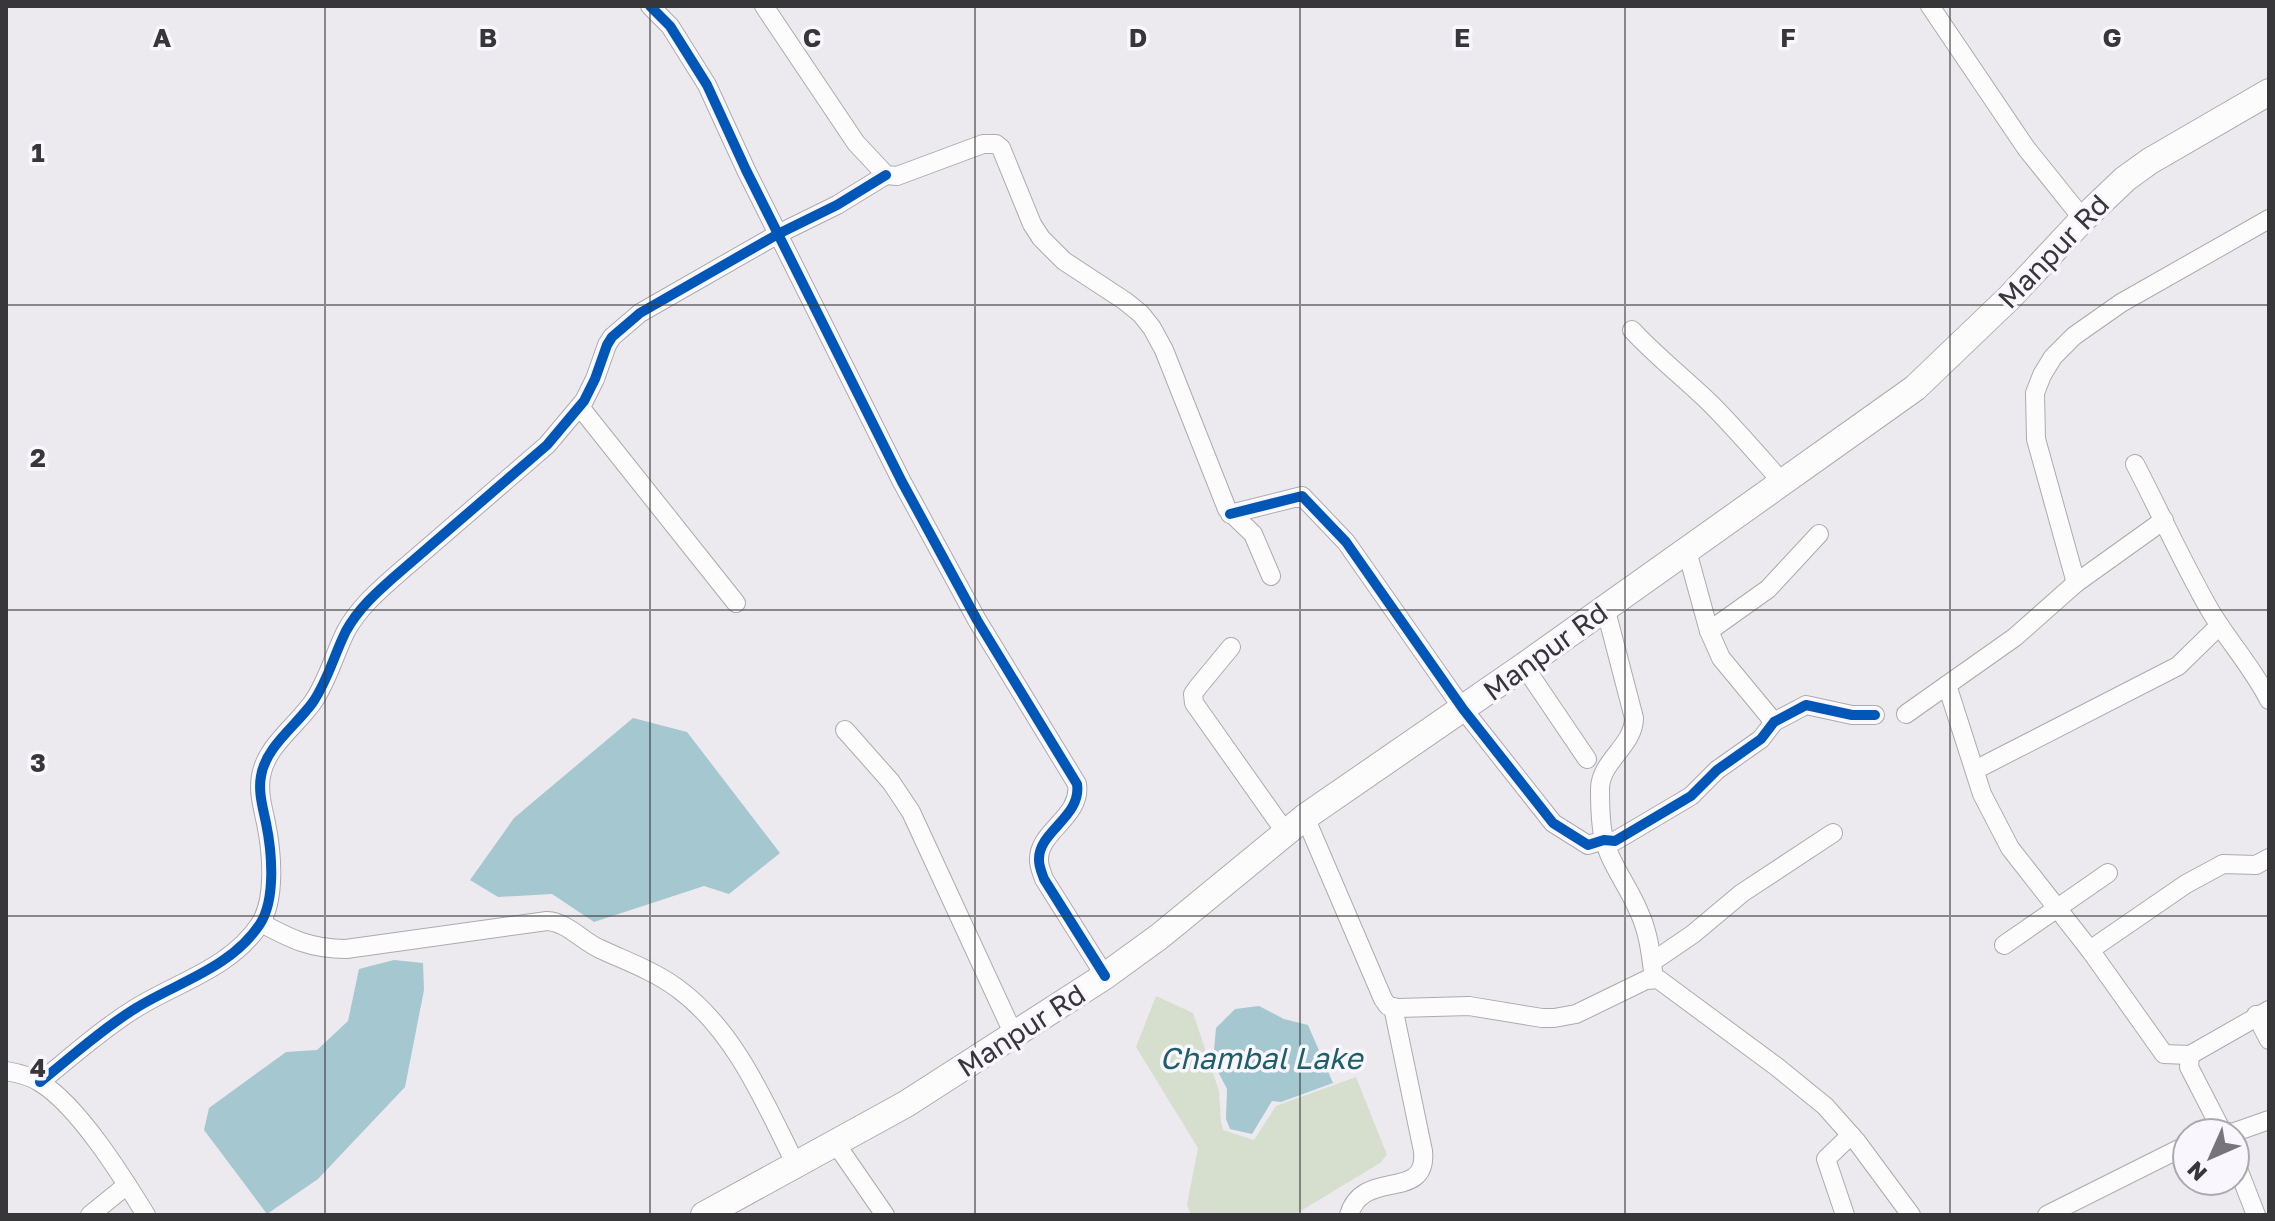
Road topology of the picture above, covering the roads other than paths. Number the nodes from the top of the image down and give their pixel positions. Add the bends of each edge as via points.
1 (650, 6) edge
2 (764, 6) edge
3 (1930, 6) edge
4 (2269, 92) edge
5 (886, 175) junction
6 (2083, 219) junction
7 (2269, 219) edge
8 (778, 234) junction
9 (1632, 330) dead end
10 (580, 407) junction
11 (2135, 464) dead end
12 (1782, 482) junction
13 (1230, 514) junction
14 (2164, 520) junction
15 (1819, 534) dead end
16 (1687, 551) junction
17 (1271, 576) dead end
18 (2076, 583) junction
19 (736, 603) dead end
20 (1605, 607) junction
21 (2219, 626) junction
22 (1709, 631) junction
23 (1231, 647) dead end
24 (1524, 666) junction
25 (2264, 676) edge
26 (1947, 685) junction
27 (2269, 700) edge
28 (1463, 709) junction
29 (1906, 714) dead end
30 (1875, 715) dead end
31 (1774, 722) junction
32 (845, 730) dead end
33 (1587, 759) dead end
34 (1975, 770) junction
35 (1296, 825) junction
36 (1833, 833) dead end
37 (1604, 840) junction
38 (2269, 858) edge
39 (2108, 873) dead end
40 (2057, 907) junction
41 (261, 923) junction
42 (2004, 945) dead end
43 (2090, 950) junction
44 (1653, 970) junction
45 (1105, 976) junction
46 (1393, 1007) junction
47 (2262, 1013) edge
48 (1014, 1035) junction
49 (2269, 1040) edge
50 (2190, 1055) junction
51 (6, 1071) edge
52 (40, 1082) junction
53 (2212, 1117) edge
54 (1851, 1135) junction
55 (836, 1144) junction
56 (2171, 1153) edge
57 (796, 1165) junction
58 (127, 1185) junction
59 (90, 1215) edge
60 (146, 1215) edge
61 (704, 1215) edge
62 (885, 1215) edge
63 (1349, 1215) edge
64 (1845, 1215) edge
65 (1911, 1215) edge
66 (2047, 1215) edge

1 - 8 street via 670,26 707,85
2 - 5 street via 856,143
3 - 6 street via 2026,148
4 - 6 main road, Manpur Rd via 2150,161
5 - 8 street
5 - 13 street via 897,176 983,144 1001,148 1032,224 1051,250 1125,301 1152,328
6 - 12 main road, Manpur Rd via 1915,388
7 - 18 street via 2121,303 2074,336 2042,375 2035,393 2036,439
8 - 10 street via 622,327 607,345
8 - 45 street via 917,510 1077,784 1078,800 1040,852 1039,865
9 - 12 street via 1723,416
10 - 19 street
10 - 41 street via 547,445 371,598 347,630 315,699 277,744 261,773 271,865
11 - 14 street
12 - 16 main road, Manpur Rd
13 - 17 street via 1253,534
13 - 28 street via 1302,496 1346,542
14 - 18 street
14 - 21 street
15 - 22 street via 1768,589
16 - 20 main road, Manpur Rd
16 - 22 street
18 - 26 street via 2015,637
20 - 24 main road, Manpur Rd
20 - 37 street via 1634,724 1601,780
21 - 25 street
21 - 34 street via 2178,666
22 - 31 street via 1721,658
23 - 35 street via 1193,694 1194,703
24 - 28 main road, Manpur Rd
24 - 33 street
25 - 27 street
26 - 29 street
26 - 34 street
28 - 35 main road, Manpur Rd
28 - 37 street via 1553,823 1588,845
30 - 31 street via 1806,705
31 - 37 street via 1761,739 1691,796 1615,841
32 - 48 street via 911,812
34 - 40 street via 2010,848
35 - 45 main road, Manpur Rd
35 - 46 street via 1383,999
36 - 44 street via 1742,893
37 - 44 street via 1640,914
38 - 43 street via 2256,865 2223,864
39 - 40 street
40 - 42 street
40 - 43 street
41 - 52 street via 232,955 134,1009
41 - 57 street via 309,946 346,949 560,923 597,948 675,985 705,1011 754,1081
43 - 50 street via 2164,1054
44 - 46 street via 1646,980 1576,1014 1554,1018 1469,1006
44 - 54 street via 1803,1087
45 - 48 main road, Manpur Rd
46 - 63 street via 1423,1166 1410,1181 1363,1193
47 - 49 street
47 - 50 street
48 - 55 main road, Manpur Rd
50 - 53 street via 2189,1067
51 - 52 street
52 - 58 street via 65,1101
54 - 64 street via 1826,1159
54 - 65 street
55 - 57 main road, Manpur Rd
55 - 62 street
56 - 66 street
57 - 61 main road, Manpur Rd
58 - 59 street
58 - 60 street

